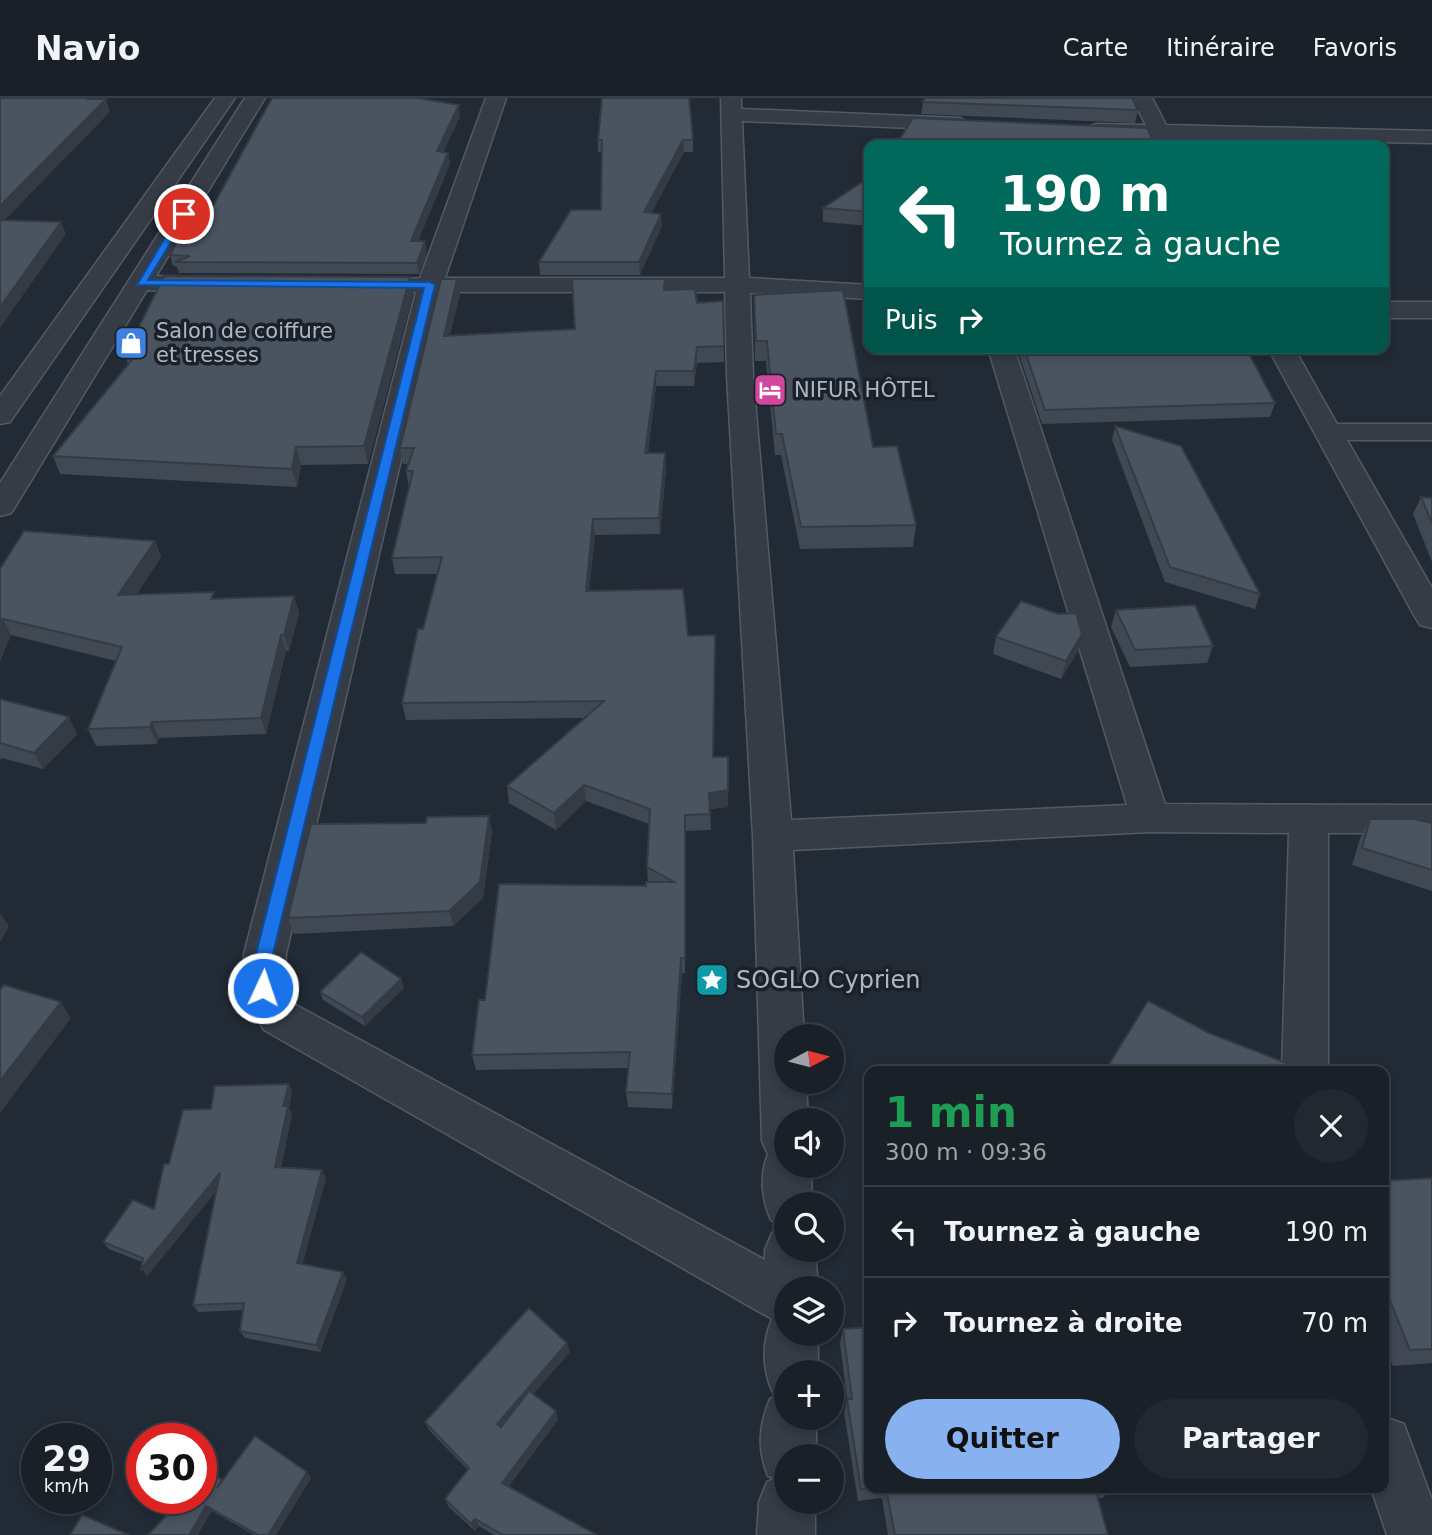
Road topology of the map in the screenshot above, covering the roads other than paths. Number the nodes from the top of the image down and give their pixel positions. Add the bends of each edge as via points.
1 (225, 98) edge
2 (255, 98) edge
3 (496, 98) edge
4 (1142, 98) edge
5 (731, 106) edge
6 (980, 125) edge
7 (1076, 129) edge
8 (1432, 137) edge
9 (1163, 139) edge
10 (141, 283) junction
11 (237, 284) edge
12 (389, 285) edge
13 (430, 285) junction
14 (736, 285) junction
15 (864, 292) edge
16 (1389, 310) edge
17 (1432, 310) edge
18 (1003, 354) edge
19 (1285, 354) edge
20 (0, 416) edge
21 (1331, 432) junction
22 (1432, 432) edge
23 (0, 508) edge
24 (1430, 608) edge
25 (1150, 818) junction
26 (1309, 818) junction
27 (1432, 819) edge
28 (773, 836) junction
29 (1305, 1066) edge
30 (785, 1108) edge
31 (774, 1292) edge
32 (1389, 1458) edge
33 (787, 1514) edge
34 (786, 1535) edge
35 (1416, 1535) edge

1 - 20 street
2 - 10 street
3 - 13 street
4 - 9 street
5 - 6 street
5 - 14 street
7 - 9 street
8 - 9 street
10 - 11 street
10 - 23 street
12 - 13 street
13 - 14 street
13 - 31 street via 265,954 263,988 279,1017
14 - 15 street
14 - 28 street
16 - 17 street
18 - 25 street
19 - 21 street
21 - 22 street
21 - 24 street
25 - 26 street
25 - 28 street
26 - 27 street
26 - 29 street
28 - 30 street
32 - 35 street
33 - 34 street

